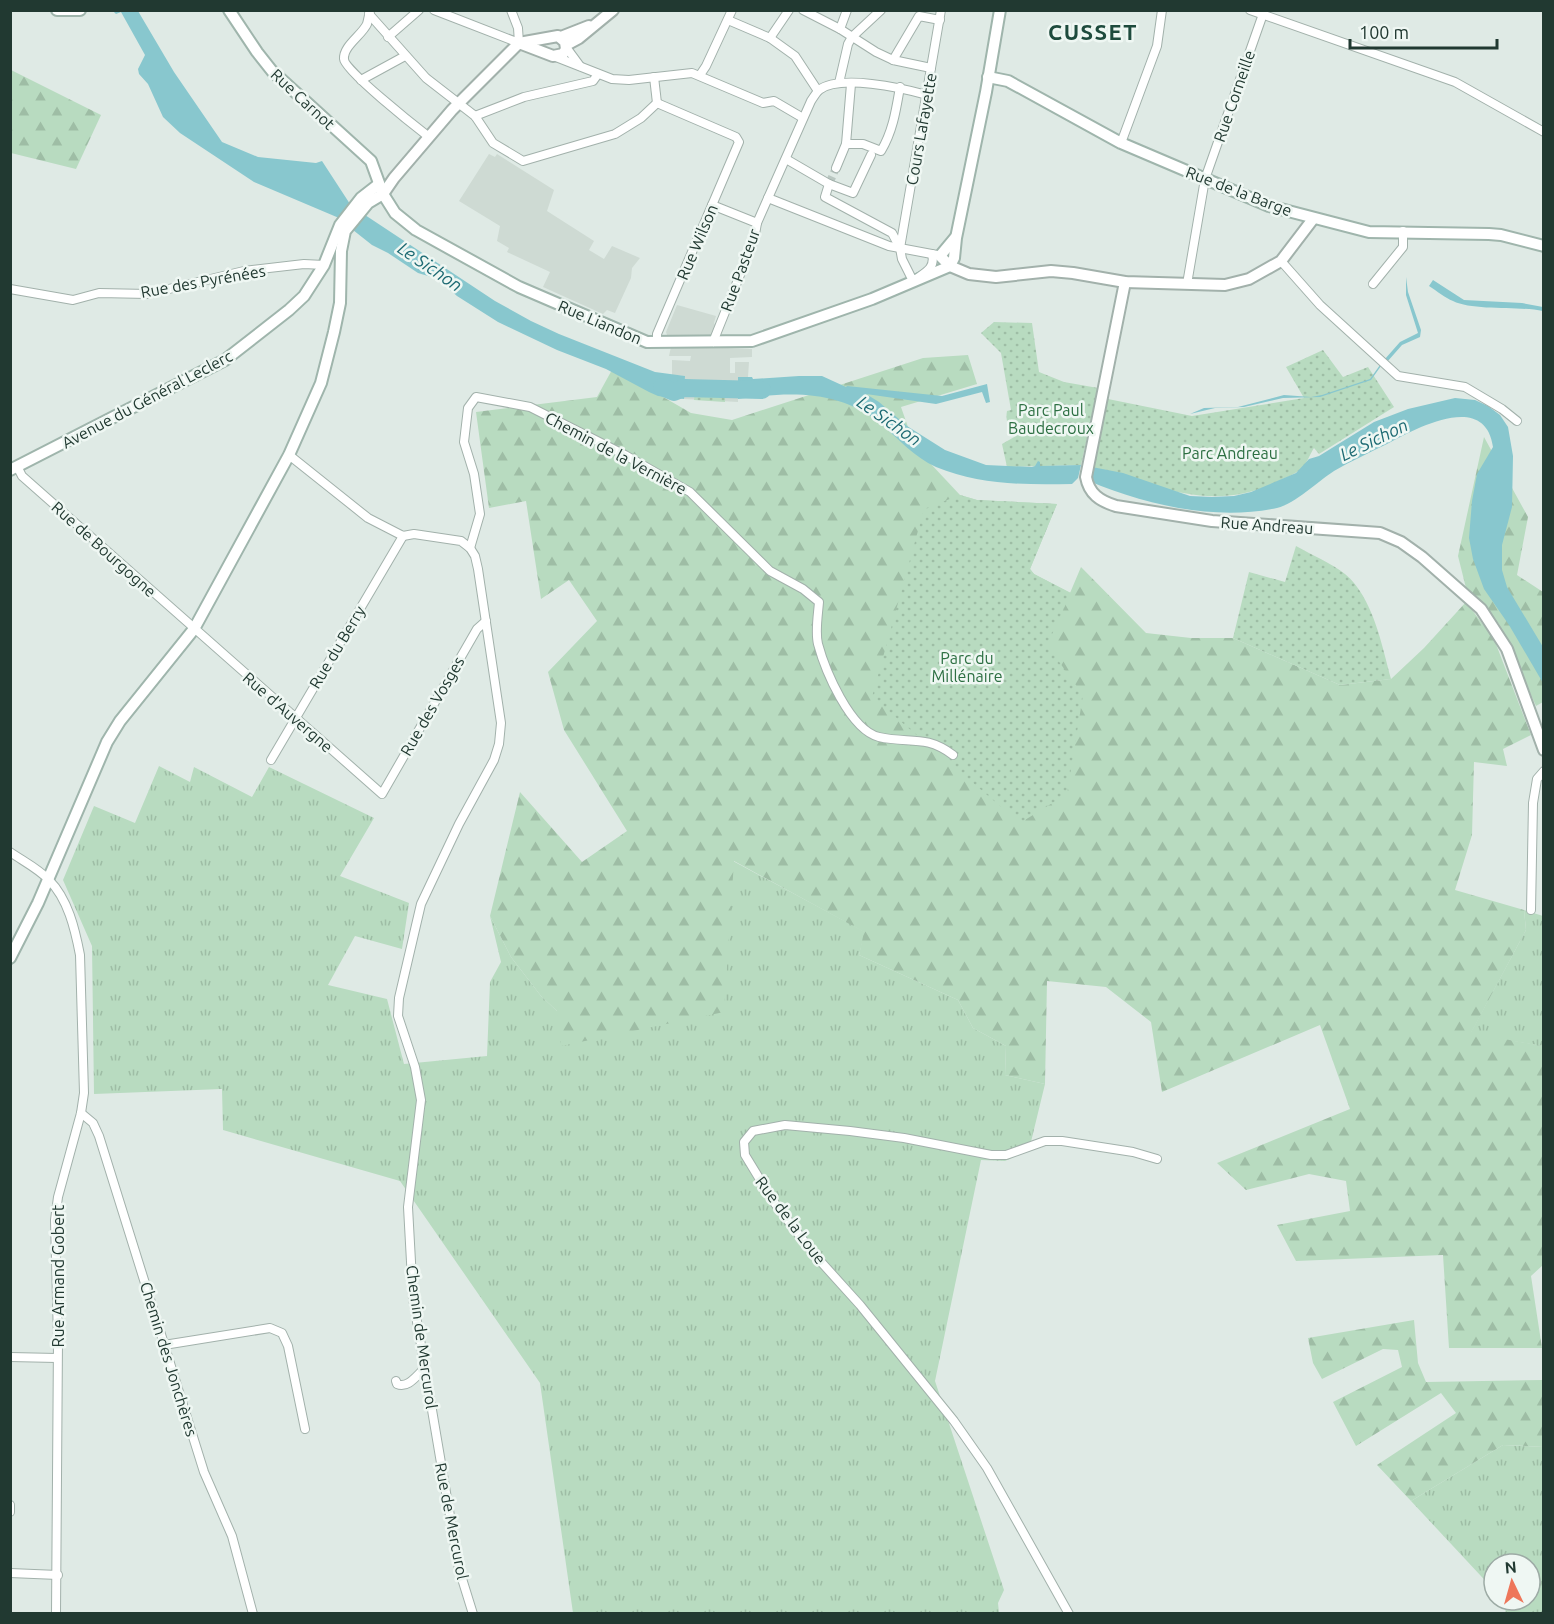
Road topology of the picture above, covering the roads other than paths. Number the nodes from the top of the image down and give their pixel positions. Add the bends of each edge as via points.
1 (57, 10) edge
2 (80, 10) edge
3 (229, 10) edge
4 (419, 10) edge
5 (434, 10) edge
6 (511, 10) edge
7 (613, 10) edge
8 (732, 10) edge
9 (789, 10) edge
10 (847, 10) edge
11 (881, 10) edge
12 (941, 10) edge
13 (1000, 10) edge
14 (1162, 10) edge
15 (1250, 10) edge
16 (804, 11) edge
17 (369, 12) edge
18 (445, 13) edge
19 (1263, 14) junction
20 (728, 20) junction
21 (940, 20) junction
22 (840, 29) junction
23 (388, 37) junction
24 (852, 37) junction
25 (770, 38) junction
26 (562, 41) junction
27 (519, 43) junction
28 (552, 55) junction
29 (405, 56) junction
30 (893, 60) junction
31 (581, 67) junction
32 (931, 68) junction
33 (598, 74) junction
34 (700, 75) junction
35 (654, 77) junction
36 (988, 77) junction
37 (361, 80) junction
38 (839, 83) junction
39 (851, 84) junction
40 (900, 87) junction
41 (818, 91) junction
42 (927, 95) junction
43 (657, 102) junction
44 (460, 104) junction
45 (475, 116) junction
46 (803, 118) junction
47 (1544, 132) edge
48 (429, 137) junction
49 (1121, 143) junction
50 (846, 144) junction
51 (871, 155) dead end
52 (786, 159) junction
53 (836, 168) tunnel mouth
54 (1205, 179) junction
55 (829, 184) junction
56 (381, 189) junction
57 (768, 198) junction
58 (712, 205) junction
59 (1313, 219) junction
60 (757, 223) junction
61 (343, 228) junction
62 (1403, 231) junction
63 (956, 238) junction
64 (1544, 246) edge
65 (900, 248) junction
66 (936, 255) junction
67 (1281, 261) junction
68 (324, 265) junction
69 (950, 266) junction
70 (914, 281) junction
71 (1125, 282) junction
72 (1187, 284) junction
73 (1373, 284) dead end
74 (340, 288) junction
75 (10, 289) edge
76 (657, 342) junction
77 (713, 342) junction
78 (1517, 421) dead end
79 (289, 455) junction
80 (14, 468) edge
81 (403, 536) junction
82 (470, 548) junction
83 (486, 621) junction
84 (194, 629) junction
85 (294, 718) junction
86 (1544, 750) edge
87 (953, 755) dead end
88 (271, 760) dead end
89 (1544, 771) edge
90 (381, 794) joint
91 (10, 852) edge
92 (48, 879) junction
93 (1532, 910) dead end
94 (10, 958) edge
95 (81, 1113) junction
96 (1157, 1158) dead end
97 (164, 1345) junction
98 (10, 1357) edge
99 (57, 1358) junction
100 (425, 1368) junction
101 (396, 1381) dead end
102 (435, 1428) joint
103 (305, 1429) dead end
104 (10, 1505) edge
105 (10, 1512) edge
106 (10, 1573) edge
107 (58, 1575) junction
108 (252, 1611) edge
109 (56, 1614) edge
110 (473, 1614) edge
111 (1069, 1614) edge

1 - 2 main road
3 - 56 main road, Rue Carnot via 272,71 371,161
4 - 23 street
5 - 18 street
6 - 27 street
7 - 26 main road
8 - 20 street
9 - 25 street
10 - 22 street
11 - 24 street
12 - 21 street, Cours Lafayette
13 - 36 main road
14 - 49 street via 1157,46
15 - 19 street
16 - 22 street
17 - 23 street
17 - 37 street via 366,25 344,59
18 - 27 street
19 - 47 street via 1455,82
19 - 54 street, Rue Corneille
20 - 25 street
20 - 34 street
21 - 30 street via 919,16
21 - 32 street, Cours Lafayette
22 - 24 street
23 - 29 street
24 - 30 street
24 - 38 street
25 - 41 street via 795,57
26 - 27 main road
26 - 28 main road via 562,54
26 - 28 main road via 549,38 545,44
26 - 31 street
27 - 28 main road
27 - 44 main road
28 - 31 street
29 - 37 street
29 - 44 street
30 - 32 street
31 - 33 street
32 - 42 street, Cours Lafayette
33 - 35 street via 629,80
33 - 45 street via 593,81 524,97
34 - 35 street
34 - 46 street via 763,103 774,101
35 - 43 street
36 - 49 main road, Rue de la Barge via 1008,81
36 - 63 main road
37 - 48 street
38 - 39 street
38 - 41 street
39 - 40 street
39 - 50 street
40 - 42 street
40 - 50 street via 888,141 881,151 862,144
41 - 46 street, Rue Pasteur
42 - 65 street, Cours Lafayette
43 - 45 street via 641,118 615,134 523,161 493,143
43 - 58 street, Rue Wilson via 736,137 739,142
44 - 45 street
44 - 48 main road
46 - 52 street, Rue Pasteur
48 - 56 main road
49 - 54 main road, Rue de la Barge
50 - 53 street
51 - 55 street via 854,193
52 - 55 street
52 - 57 street, Rue Pasteur
54 - 59 main road, Rue de la Barge via 1269,206
54 - 72 street, Rue Corneille
55 - 65 street via 825,197 892,233
56 - 61 main road via 365,200
56 - 76 main road, Rue Liandon via 395,213 469,261 612,328 646,342
57 - 60 street, Rue Pasteur
57 - 65 street
58 - 60 street
58 - 76 street, Rue Wilson
59 - 62 main road, Rue de la Barge via 1369,232
59 - 67 main road
60 - 77 street, Rue Pasteur via 754,240
61 - 68 main road, Avenue du Général Leclerc
61 - 74 main road
62 - 64 main road, Rue de la Barge via 1501,235
62 - 73 street via 1403,247
63 - 66 main road
63 - 69 main road
65 - 66 street
65 - 70 street
66 - 69 main road
66 - 70 street via 933,267
67 - 72 main road via 1249,279 1225,285
67 - 78 street via 1320,305 1398,376 1466,387
68 - 74 main road
68 - 75 street, Rue des Pyrénées via 244,271 148,294 99,294 73,300
68 - 80 main road, Avenue du Général Leclerc via 290,310 225,360
69 - 70 main road, Rue Liandon
69 - 71 main road via 969,274 996,277 1051,272
70 - 77 main road, Rue Liandon via 752,341
71 - 72 main road
71 - 86 main road, Rue Andreau via 1086,477 1092,492 1116,506 1212,521 1380,534 1401,542 1469,596 1494,626 1507,649
74 - 79 main road via 321,383
76 - 77 main road, Rue Liandon
79 - 81 street via 368,518
79 - 84 main road
80 - 84 street, Rue de Bourgogne
81 - 82 street via 449,538
81 - 85 street, Rue du Berry
82 - 83 street, Chemin de Mercurol via 478,569
82 - 87 street, Chemin de la Vernière via 480,514 464,442 468,408 476,397 530,407 690,492 770,571 819,602 817,642 836,691 858,724 877,737 916,739
83 - 90 street, Rue des Vosges via 477,629
83 - 100 street, Chemin de Mercurol via 501,723 499,744 421,904 399,998 398,1016 421,1100 408,1207 413,1298
84 - 85 street, Rue d'Auvergne
84 - 92 main road via 107,742
85 - 88 street, Rue du Berry
85 - 90 street, Rue d'Auvergne
89 - 93 street via 1537,779 1533,803
91 - 92 street
92 - 94 main road
92 - 95 street, Rue Armand Gobert via 66,906 80,955 84,1093
95 - 97 street, Chemin des Jonchères via 93,1123 99,1136
95 - 99 street, Rue Armand Gobert via 55,1220
96 - 111 street, Rue de la Loue via 1062,1141 1045,1141 1006,1155 991,1155 904,1138 785,1125 753,1131 744,1142 745,1155 773,1201 954,1420 987,1468
97 - 103 street via 270,1328 282,1333
97 - 108 street, Chemin des Jonchères via 204,1472 232,1536
98 - 99 street
99 - 107 street, Rue Armand Gobert
100 - 101 street via 407,1385
100 - 102 street, Chemin de Mercurol
102 - 110 street, Rue de Mercurol via 459,1569
104 - 105 street
106 - 107 street
107 - 109 street, Rue Armand Gobert

